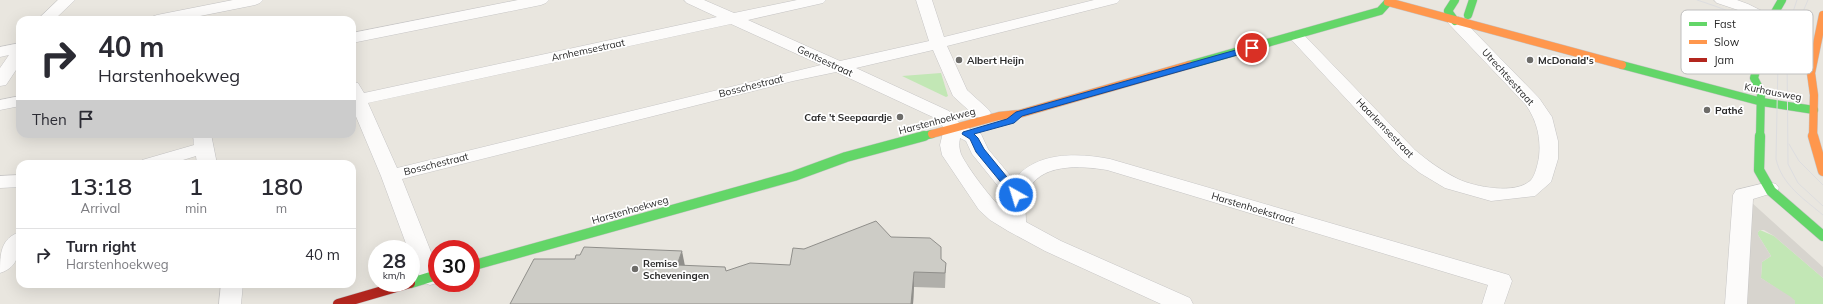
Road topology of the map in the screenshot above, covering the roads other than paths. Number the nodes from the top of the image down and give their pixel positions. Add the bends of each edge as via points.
1 (68, 0) edge
2 (255, 0) edge
3 (541, 0) edge
4 (692, 0) edge
5 (818, 0) edge
6 (924, 0) edge
7 (1404, 0) edge
8 (1455, 0) edge
9 (1473, 0) edge
10 (1722, 0) edge
11 (1782, 0) edge
12 (1101, 1) edge
13 (1386, 1) edge
14 (1750, 10) edge
15 (1776, 10) edge
16 (1823, 15) edge
17 (50, 16) edge
18 (177, 16) edge
19 (1457, 16) junction
20 (732, 18) junction
21 (1296, 36) junction
22 (356, 37) edge
23 (938, 43) junction
24 (16, 49) edge
25 (0, 52) edge
26 (16, 58) edge
27 (1813, 63) edge
28 (837, 67) junction
29 (1681, 72) edge
30 (1689, 74) edge
31 (1755, 74) edge
32 (1811, 74) edge
33 (0, 81) edge
34 (1761, 92) junction
35 (356, 93) edge
36 (356, 95) edge
37 (1762, 102) junction
38 (16, 103) edge
39 (0, 105) edge
40 (1814, 110) junction
41 (982, 113) dead end
42 (1019, 114) junction
43 (951, 136) junction
44 (205, 149) edge
45 (164, 160) edge
46 (839, 169) dead end
47 (1823, 171) edge
48 (391, 176) junction
49 (794, 176) junction
50 (16, 181) edge
51 (0, 182) edge
52 (1769, 188) junction
53 (1016, 195) junction
54 (1491, 195) joint
55 (1015, 226) junction
56 (1823, 236) edge
57 (16, 244) edge
58 (428, 262) edge
59 (480, 263) edge
60 (0, 265) edge
61 (232, 288) edge
62 (380, 292) edge
63 (230, 304) edge
64 (338, 304) edge
65 (1182, 304) edge
66 (1493, 304) edge
67 (1736, 304) edge

1 - 17 street
2 - 18 street
3 - 22 street
4 - 20 street, Gentsestraat
5 - 20 street, Arnhemsestraat
6 - 23 street
7 - 19 main road
8 - 19 main road
9 - 19 main road
10 - 14 street
11 - 15 main road
12 - 23 street, Bosschestraat
13 - 19 main road
13 - 21 main road, Harstenhoekweg via 1383,8 1374,12
16 - 27 main road
19 - 29 main road, Kurhausweg
19 - 37 main road, Kurhausweg
19 - 54 street, Utrechtsestraat via 1533,102 1543,117 1549,141 1548,159 1541,182 1528,192
20 - 28 street, Gentsestraat
20 - 35 street, Arnhemsestraat
21 - 42 main road, Harstenhoekweg
21 - 54 street, Haarlemsestraat via 1390,136 1427,169 1452,184
23 - 28 street, Bosschestraat
23 - 41 street via 959,92
24 - 25 street
26 - 33 street
28 - 43 street, Gentsestraat via 943,115
28 - 48 street, Bosschestraat
30 - 34 main road, Kurhausweg
31 - 34 main road via 1754,78
32 - 40 main road
34 - 37 main road
34 - 40 main road, Kurhausweg
36 - 48 street
37 - 40 main road, Kurhausweg
37 - 52 main road via 1759,170
38 - 39 street
40 - 47 main road via 1813,137
42 - 43 main road, Harstenhoekweg via 998,116
42 - 43 main road, Harstenhoekweg via 1010,121
43 - 49 main road, Harstenhoekweg via 846,156
43 - 53 street, Gentsestraat via 974,138 979,150
43 - 55 street via 949,145 952,155 986,205
44 - 45 street
46 - 49 main road, Harstenhoekweg
48 - 58 street
49 - 59 main road, Harstenhoekweg
50 - 51 street
52 - 56 main road
52 - 67 street via 1742,195
53 - 55 street
53 - 66 street, Harstenhoekstraat via 1019,185 1029,174 1047,165 1066,161 1097,162 1501,281
55 - 65 street via 1053,246
57 - 60 street
61 - 63 street
62 - 64 main road

